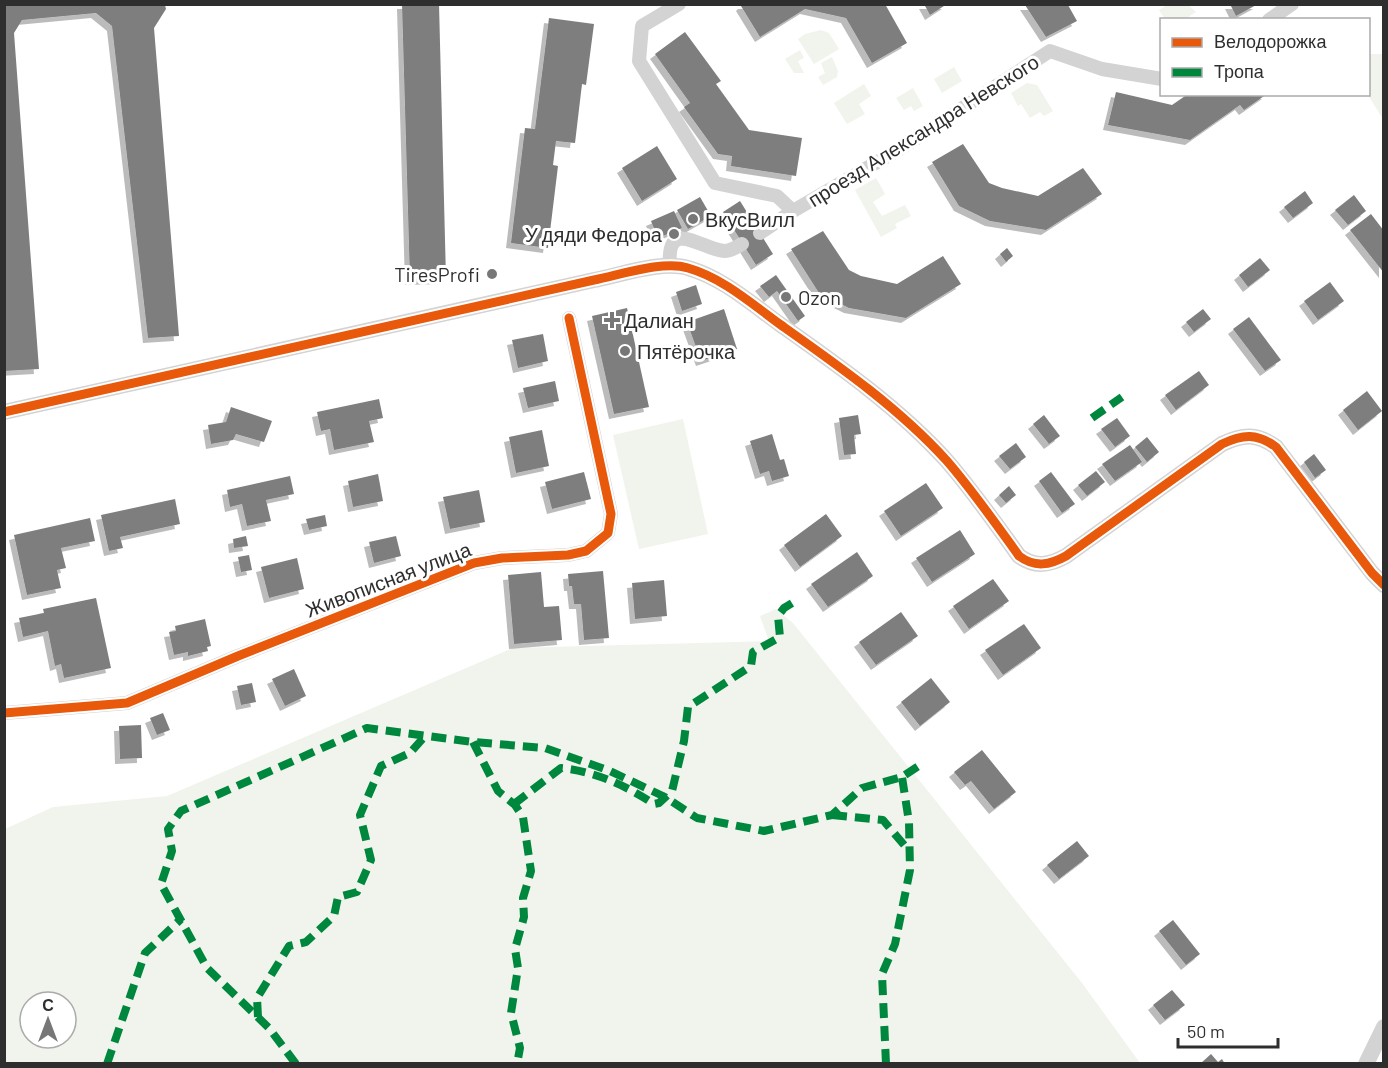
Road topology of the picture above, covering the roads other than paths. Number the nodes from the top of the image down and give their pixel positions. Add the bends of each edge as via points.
1 (679, 4) edge
2 (1292, 4) edge
3 (1272, 18) edge
4 (1160, 79) edge
5 (793, 211) junction
6 (760, 233) dead end
7 (742, 244) dead end
8 (670, 266) junction
9 (569, 318) dead end
10 (4, 412) edge
11 (1383, 585) edge
12 (4, 713) edge
13 (1383, 1027) edge
14 (1366, 1064) edge

1 - 5 street via 642,26 639,61 715,183 777,196
2 - 3 street
4 - 5 street, проезд Александра Невского via 1102,69 1050,51 903,147
5 - 6 street, проезд Александра Невского
7 - 8 street via 725,251 697,240 680,240 670,250
8 - 10 street
8 - 11 street via 687,267 726,285 861,382 947,461 1027,562 1046,564 1066,556 1222,444 1234,438 1256,436 1276,447
9 - 12 street, Живописная улица via 611,514 608,533 586,552 474,563 127,703
13 - 14 street

